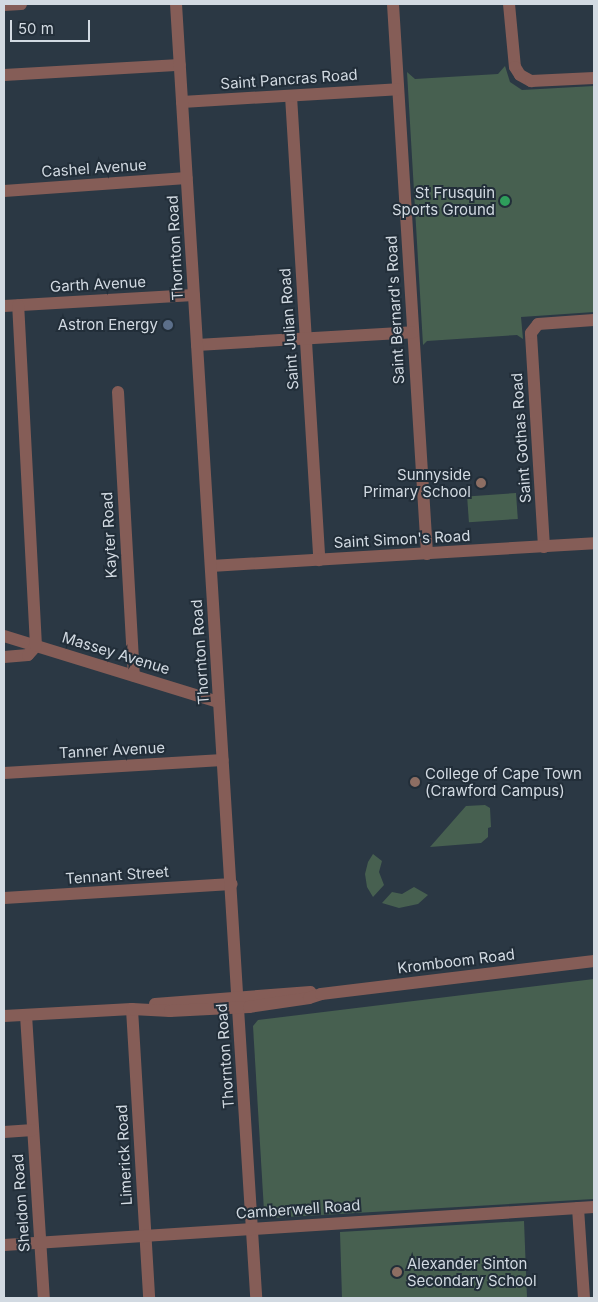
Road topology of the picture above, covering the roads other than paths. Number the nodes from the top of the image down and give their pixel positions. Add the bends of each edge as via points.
1 (21, 4) edge
2 (176, 4) edge
3 (393, 4) edge
4 (509, 4) edge
5 (4, 5) edge
6 (180, 65) junction
7 (4, 76) edge
8 (594, 78) edge
9 (398, 89) junction
10 (291, 96) junction
11 (182, 102) junction
12 (187, 178) junction
13 (4, 191) edge
14 (194, 295) junction
15 (18, 305) junction
16 (4, 306) edge
17 (594, 320) edge
18 (413, 332) junction
19 (306, 338) junction
20 (197, 345) junction
21 (118, 392) dead end
22 (594, 543) edge
23 (544, 547) junction
24 (427, 554) junction
25 (319, 560) junction
26 (211, 566) junction
27 (4, 636) edge
28 (36, 646) junction
29 (4, 657) edge
30 (134, 676) junction
31 (219, 702) junction
32 (223, 760) junction
33 (4, 773) edge
34 (232, 884) junction
35 (4, 898) edge
36 (594, 961) edge
37 (237, 1003) junction
38 (132, 1009) junction
39 (26, 1015) junction
40 (4, 1016) edge
41 (33, 1130) junction
42 (4, 1132) edge
43 (594, 1207) edge
44 (578, 1208) junction
45 (252, 1228) junction
46 (145, 1235) junction
47 (40, 1243) junction
48 (4, 1245) edge
49 (44, 1298) edge
50 (149, 1298) edge
51 (256, 1298) edge
52 (584, 1298) edge

1 - 5 street
2 - 6 street, Thornton Road
3 - 9 street, Saint Bernard's Road
4 - 8 street via 515,67 520,75 531,80
6 - 7 street
6 - 11 street, Thornton Road
9 - 10 street, Saint Pancras Road
9 - 18 street, Saint Bernard's Road
10 - 11 street, Saint Pancras Road
10 - 19 street, Saint Julian Road
11 - 12 street, Thornton Road
12 - 13 street, Cashel Avenue
12 - 14 street, Thornton Road
14 - 15 street, Garth Avenue
14 - 20 street, Thornton Road
15 - 16 street, Garth Avenue
15 - 28 street
17 - 23 street, Saint Gothas Road via 541,324 534,327 531,336
18 - 19 street
18 - 24 street, Saint Bernard's Road
19 - 20 street
19 - 25 street, Saint Julian Road
20 - 26 street, Thornton Road
21 - 30 street, Kayter Road
22 - 23 street, Saint Simon's Road
23 - 24 street, Saint Simon's Road
24 - 25 street, Saint Simon's Road
25 - 26 street, Saint Simon's Road
26 - 31 street, Thornton Road
27 - 28 street, Massey Avenue
28 - 29 street via 28,655
28 - 30 street, Massey Avenue
30 - 31 street, Massey Avenue
31 - 32 street, Thornton Road
32 - 33 street, Tanner Avenue
32 - 34 street, Thornton Road
34 - 35 street, Tennant Street
34 - 37 street, Thornton Road
36 - 37 street, Kromboom Road via 321,994 295,992
37 - 38 street, Kromboom Road via 152,1004
37 - 45 street, Thornton Road
38 - 39 street, Kromboom Road
38 - 46 street, Limerick Road
39 - 40 street, Kromboom Road
39 - 41 street, Sheldon Road
41 - 42 street
41 - 47 street, Sheldon Road
43 - 44 street, Camberwell Road
44 - 45 street, Camberwell Road
44 - 52 street
45 - 46 street, Camberwell Road
45 - 51 street, Thornton Road
46 - 47 street, Camberwell Road
46 - 50 street, Limerick Road
47 - 48 street, Camberwell Road
47 - 49 street, Sheldon Road

